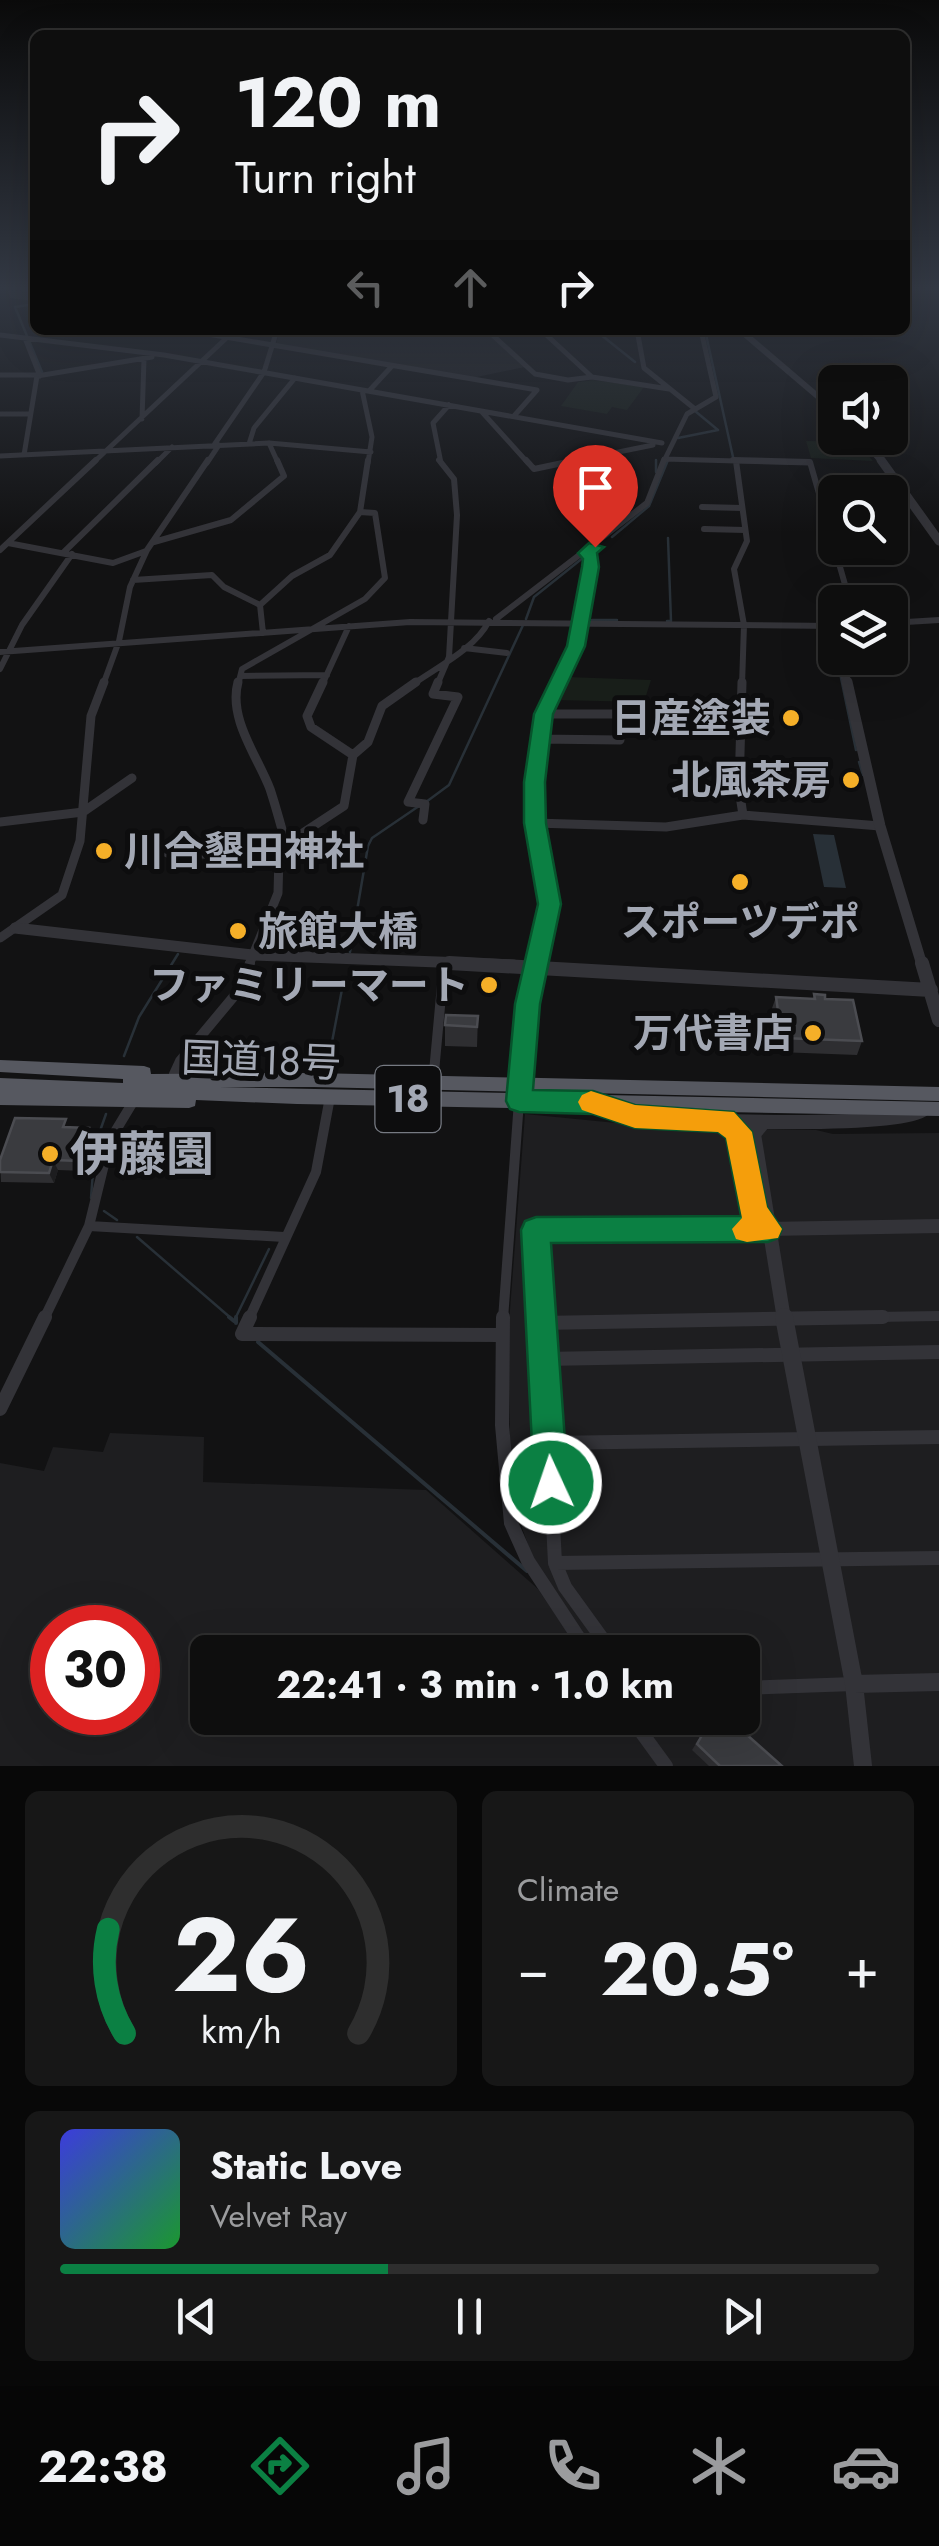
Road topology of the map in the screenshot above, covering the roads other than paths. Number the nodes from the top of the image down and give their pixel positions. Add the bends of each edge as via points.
1 (37, 368) edge
2 (80, 368) edge
3 (144, 368) edge
4 (195, 368) edge
5 (244, 368) edge
6 (265, 368) edge
7 (389, 368) edge
8 (407, 368) edge
9 (530, 368) edge
10 (583, 368) edge
11 (645, 368) edge
12 (710, 368) edge
13 (785, 368) edge
14 (264, 372) junction
15 (0, 375) edge
16 (39, 375) junction
17 (592, 377) junction
18 (295, 378) junction
19 (669, 388) junction
20 (366, 391) junction
21 (818, 397) edge
22 (449, 405) junction
23 (695, 409) junction
24 (481, 411) junction
25 (0, 414) edge
26 (30, 414) junction
27 (514, 416) junction
28 (142, 419) junction
29 (669, 442) junction
30 (269, 443) junction
31 (249, 444) junction
32 (216, 445) junction
33 (172, 448) junction
34 (108, 451) junction
35 (371, 452) junction
36 (24, 455) junction
37 (876, 455) edge
38 (0, 456) edge
39 (664, 459) junction
40 (736, 461) junction
41 (705, 508) dead end
42 (742, 508) junction
43 (360, 512) junction
44 (704, 529) dead end
45 (745, 530) junction
46 (939, 541) edge
47 (154, 542) junction
48 (8, 543) junction
49 (0, 550) edge
50 (147, 550) junction
51 (68, 553) junction
52 (586, 553) junction
53 (133, 580) junction
54 (845, 585) edge
55 (260, 606) junction
56 (939, 620) edge
57 (452, 621) junction
58 (491, 621) junction
59 (582, 622) junction
60 (908, 622) edge
61 (744, 625) junction
62 (349, 626) junction
63 (818, 627) edge
64 (310, 629) junction
65 (263, 633) junction
66 (119, 641) junction
67 (464, 648) junction
68 (4, 652) edge
69 (508, 653) dead end
70 (449, 656) junction
71 (0, 669) edge
72 (327, 675) junction
73 (845, 675) edge
74 (241, 676) junction
75 (544, 714) junction
76 (540, 739) junction
77 (353, 754) junction
78 (132, 778) dead end
79 (83, 812) junction
80 (744, 815) junction
81 (423, 820) dead end
82 (0, 822) edge
83 (535, 823) junction
84 (880, 826) junction
85 (286, 844) junction
86 (167, 853) dead end
87 (278, 856) junction
88 (15, 928) junction
89 (0, 938) edge
90 (252, 955) junction
91 (444, 962) junction
92 (535, 966) junction
93 (931, 990) junction
94 (939, 1020) edge
95 (0, 1066) edge
96 (174, 1074) junction
97 (0, 1077) edge
98 (314, 1080) junction
99 (433, 1083) junction
100 (0, 1085) edge
101 (138, 1092) junction
102 (520, 1092) junction
103 (939, 1094) edge
104 (0, 1098) edge
105 (330, 1098) junction
106 (593, 1102) junction
107 (932, 1109) edge
108 (724, 1120) junction
109 (764, 1122) junction
110 (89, 1226) junction
111 (939, 1226) edge
112 (768, 1229) junction
113 (284, 1237) junction
114 (939, 1316) edge
115 (784, 1319) junction
116 (542, 1323) junction
117 (502, 1335) junction
118 (939, 1352) edge
119 (791, 1356) junction
120 (544, 1359) junction
121 (0, 1409) edge
122 (939, 1437) edge
123 (807, 1440) junction
124 (549, 1444) junction
125 (939, 1558) edge
126 (831, 1559) junction
127 (555, 1563) junction
128 (577, 1635) edge
129 (600, 1635) edge
130 (939, 1682) edge
131 (854, 1684) junction
132 (760, 1687) edge
133 (644, 1735) edge
134 (666, 1766) edge
135 (863, 1766) edge

1 - 16 street
2 - 16 street
3 - 28 street
4 - 28 street
5 - 14 street
6 - 14 street
7 - 20 street
8 - 27 street via 537,390
9 - 17 street via 568,380
10 - 17 street
11 - 19 street
12 - 23 street via 718,397
13 - 21 street
14 - 18 street
14 - 32 street
15 - 16 street
16 - 26 street
17 - 19 street
18 - 20 street
18 - 31 street via 254,428
19 - 23 street
20 - 22 street
20 - 35 street
22 - 24 street
22 - 57 street via 432,432 438,459 454,479
23 - 29 street
24 - 27 street
24 - 29 street via 534,469
25 - 26 street
26 - 36 street
27 - 29 street
28 - 34 street
29 - 39 street
30 - 31 street
30 - 35 street
30 - 47 street via 284,476 231,520
31 - 32 street
32 - 33 street
32 - 47 street
33 - 34 street
33 - 51 street
34 - 36 street
34 - 48 street
35 - 43 street
36 - 38 street
37 - 46 street
39 - 40 street
39 - 52 street via 648,503
40 - 42 street
40 - 54 street via 810,462
41 - 42 street
42 - 45 street
43 - 55 street via 330,555 292,576
43 - 64 street via 375,512 385,578 365,598
44 - 45 street
45 - 61 street via 734,569
47 - 50 street
48 - 49 street
48 - 51 street
50 - 51 street via 113,562
50 - 53 street
51 - 68 street
52 - 58 street
52 - 59 street via 591,567
53 - 55 street via 212,575
53 - 66 street
55 - 65 street
56 - 60 street
57 - 58 street
57 - 62 street
57 - 70 street
58 - 59 street
58 - 67 street
59 - 61 street
59 - 75 street
61 - 63 street
61 - 80 street
62 - 64 street
62 - 72 street
64 - 65 street
64 - 74 street via 242,669
65 - 66 street
66 - 68 street
66 - 79 street via 92,716
67 - 69 street
67 - 70 street
68 - 71 street
70 - 77 street via 382,706 368,742
70 - 81 street via 433,694 458,698 408,802 422,804
72 - 74 street
72 - 77 street via 307,722
73 - 84 street
74 - 85 street via 236,692 244,732
75 - 76 street
75 - 76 street via 618,714 620,740
76 - 83 street
77 - 85 street via 344,806
78 - 79 street
79 - 82 street
79 - 88 street via 62,895
80 - 83 street via 710,825
80 - 84 street
83 - 92 street via 550,904
84 - 93 street
85 - 87 street
86 - 87 street
87 - 90 street via 278,893
88 - 89 street
88 - 90 street
90 - 91 street
90 - 96 street via 240,989
91 - 92 street
91 - 99 street
92 - 93 street
92 - 102 street
93 - 94 street
95 - 96 highway, 18
96 - 98 highway, 18
97 - 101 highway, 国道18号 / 18
98 - 99 highway, 国道18号 / 18
98 - 101 highway, 国道18号 / 18
99 - 102 highway, 国道18号 / 18
100 - 101 highway, 国道18号 / 18
101 - 104 highway, 18
101 - 105 highway, 国道18号 / 18
101 - 110 street via 110,1140
102 - 103 highway, 国道18号 / 18
102 - 105 highway, 国道18号 / 18
102 - 106 highway, 国道18号 / 18
102 - 117 street
105 - 113 street via 316,1172
106 - 107 highway, 国道18号 / 18
106 - 108 street via 635,1117
107 - 109 street via 868,1120
108 - 109 street
108 - 112 street via 738,1132 754,1212
109 - 112 street via 754,1134
110 - 113 street
110 - 121 street
111 - 112 street
112 - 115 street
112 - 116 street via 536,1230
113 - 117 street via 242,1334
114 - 115 street
115 - 116 street
115 - 119 street
116 - 120 street
117 - 128 street via 510,1523
118 - 119 street
119 - 120 street
119 - 123 street
120 - 124 street
122 - 123 street
123 - 124 street
123 - 126 street
124 - 127 street
125 - 126 street
126 - 127 street
126 - 131 street
127 - 129 street
130 - 131 street
131 - 132 street
131 - 135 street
133 - 134 street

